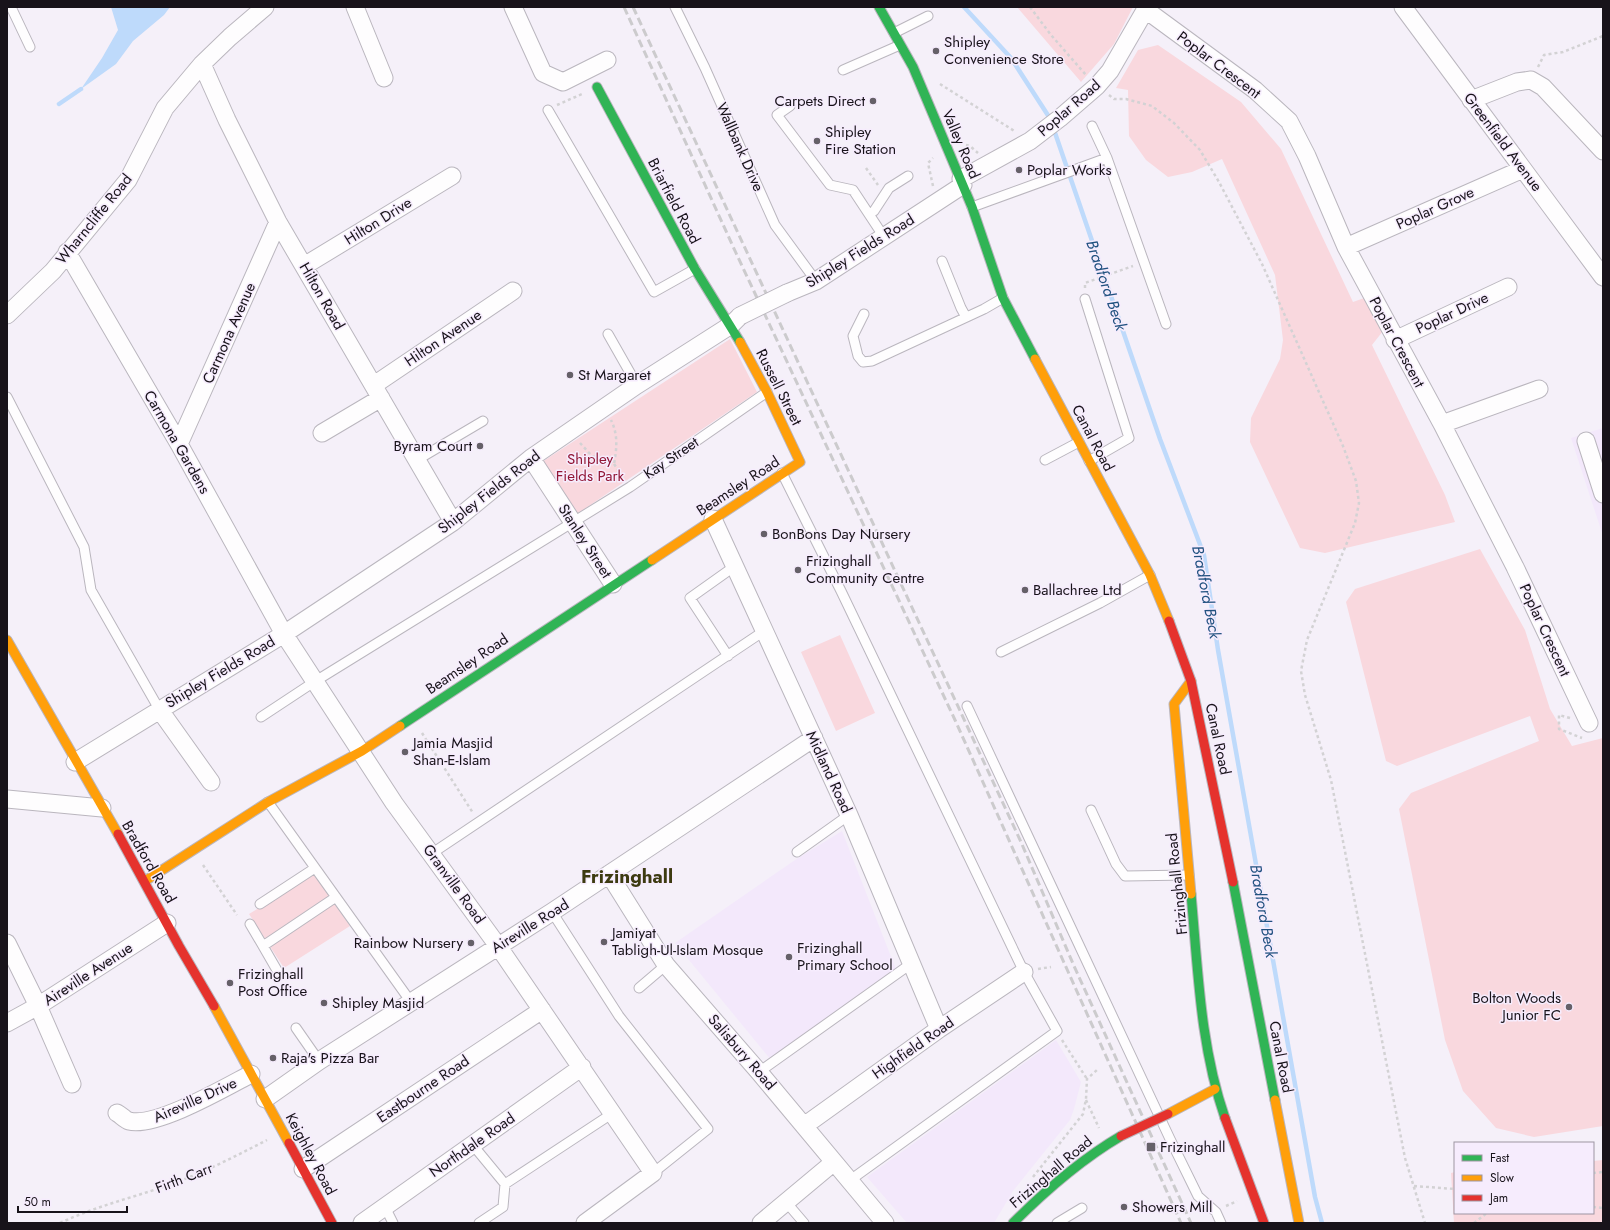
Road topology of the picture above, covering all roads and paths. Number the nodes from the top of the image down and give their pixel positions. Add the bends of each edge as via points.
1 (11, 7) edge
2 (265, 7) edge
3 (355, 7) edge
4 (513, 7) edge
5 (675, 7) edge
6 (878, 7) edge
7 (1030, 7) edge
8 (1403, 7) edge
9 (1147, 9) edge
10 (928, 16) dead end
11 (894, 34) junction
12 (1603, 36) edge
13 (900, 45) junction
14 (30, 47) dead end
15 (607, 60) dead end
16 (202, 64) junction
17 (843, 70) dead end
18 (384, 78) dead end
19 (1531, 80) junction
20 (939, 84) dead end
21 (1097, 86) junction
22 (597, 87) joint
23 (1472, 100) junction
24 (790, 106) dead end
25 (548, 110) joint
26 (1092, 126) dead end
27 (1035, 137) junction
28 (1603, 151) edge
29 (934, 158) dead end
30 (1107, 158) junction
31 (1523, 169) junction
32 (452, 176) dead end
33 (908, 176) dead end
34 (962, 182) junction
35 (937, 202) junction
36 (972, 207) junction
37 (869, 214) junction
38 (278, 222) junction
39 (884, 237) junction
40 (1346, 247) junction
41 (68, 252) junction
42 (942, 260) dead end
43 (304, 266) junction
44 (695, 269) junction
45 (1125, 269) dead end
46 (1603, 277) edge
47 (1094, 280) dead end
48 (816, 281) junction
49 (1508, 287) dead end
50 (513, 291) dead end
51 (1003, 298) junction
52 (1085, 299) dead end
53 (864, 314) dead end
54 (7, 316) edge
55 (966, 317) junction
56 (735, 321) junction
57 (1166, 324) dead end
58 (608, 334) dead end
59 (1395, 340) junction
60 (637, 385) junction
61 (1539, 389) dead end
62 (378, 391) junction
63 (767, 392) junction
64 (7, 397) edge
65 (605, 409) junction
66 (483, 421) dead end
67 (1442, 424) junction
68 (570, 432) junction
69 (322, 434) dead end
70 (1079, 442) junction
71 (1586, 442) dead end
72 (179, 444) junction
73 (531, 458) junction
74 (417, 460) junction
75 (1044, 460) dead end
76 (1089, 461) junction
77 (800, 462) joint
78 (614, 464) junction
79 (782, 473) junction
80 (630, 487) junction
81 (1603, 494) edge
82 (713, 519) junction
83 (573, 521) junction
84 (453, 522) junction
85 (735, 566) junction
86 (1150, 575) junction
87 (613, 584) junction
88 (764, 631) junction
89 (284, 634) junction
90 (7, 640) edge
91 (1001, 652) dead end
92 (728, 656) junction
93 (1191, 681) junction
94 (314, 682) junction
95 (967, 706) dead end
96 (159, 710) junction
97 (261, 717) dead end
98 (412, 718) junction
99 (1589, 723) dead end
100 (814, 738) junction
101 (362, 751) junction
102 (75, 762) junction
103 (211, 782) dead end
104 (7, 799) edge
105 (268, 802) junction
106 (102, 808) junction
107 (1091, 810) dead end
108 (849, 815) junction
109 (479, 822) junction
110 (193, 850) junction
111 (796, 852) dead end
112 (431, 854) junction
113 (316, 868) junction
114 (609, 874) junction
115 (1191, 875) junction
116 (145, 882) junction
117 (336, 897) junction
118 (260, 904) dead end
119 (552, 912) junction
120 (237, 915) dead end
121 (167, 923) junction
122 (250, 924) dead end
123 (7, 943) edge
124 (263, 946) junction
125 (498, 946) junction
126 (912, 963) junction
127 (666, 965) junction
128 (278, 972) dead end
129 (1024, 972) junction
130 (639, 988) dead end
131 (411, 1002) junction
132 (38, 1006) junction
133 (542, 1010) junction
134 (7, 1023) edge
135 (296, 1028) dead end
136 (940, 1029) junction
137 (1057, 1031) junction
138 (319, 1061) junction
139 (582, 1067) junction
140 (1098, 1069) dead end
141 (759, 1072) junction
142 (251, 1074) junction
143 (1087, 1079) junction
144 (72, 1084) dead end
145 (1215, 1089) junction
146 (265, 1099) junction
147 (1086, 1099) junction
148 (117, 1113) dead end
149 (613, 1113) junction
150 (1096, 1122) dead end
151 (804, 1126) junction
152 (283, 1132) junction
153 (472, 1144) junction
154 (834, 1162) junction
155 (303, 1169) junction
156 (653, 1173) junction
157 (849, 1181) junction
158 (1030, 1181) dead end
159 (505, 1184) junction
160 (1414, 1186) junction
161 (1454, 1189) edge
162 (786, 1202) junction
163 (385, 1207) junction
164 (1082, 1208) dead end
165 (1486, 1214) edge
166 (326, 1220) edge
167 (60, 1223) edge
168 (362, 1223) edge
169 (393, 1223) edge
170 (479, 1223) edge
171 (585, 1223) edge
172 (761, 1223) edge
173 (804, 1223) edge
174 (885, 1223) edge
175 (1013, 1223) edge
176 (1057, 1223) edge
177 (1221, 1223) edge
178 (1264, 1223) edge
179 (1299, 1223) edge
180 (1425, 1223) edge
181 (1474, 1223) edge

1 - 14 lane
2 - 16 street, Wharncliffe Road
3 - 18 street
4 - 15 street via 543,73 563,82
5 - 48 lane, Wallbank Drive via 775,225
6 - 11 main road, Valley Road
7 - 21 path via 1078,68
8 - 23 street, Greenfield Avenue
9 - 21 street, Poplar Road via 1110,71
9 - 40 street, Poplar Crescent via 1256,90 1289,121
10 - 11 lane
11 - 13 main road, Valley Road
12 - 19 path via 1563,52 1544,55
13 - 17 lane
13 - 34 main road, Valley Road via 913,67
16 - 38 street, Hilton Road
16 - 41 street, Wharncliffe Road via 165,108 128,180
19 - 23 street via 1516,82
19 - 28 street via 1543,87
20 - 27 path
21 - 27 street, Poplar Road
21 - 160 path via 1114,98 1152,106 1200,150 1262,264 1356,481 1359,503 1356,523 1307,640 1300,671 1331,780 1405,1158
22 - 25 path
22 - 44 main road, Briarfield Road
23 - 31 street, Greenfield Avenue
24 - 37 lane via 777,115 830,185 853,190
25 - 44 lane via 654,292
26 - 30 lane
27 - 34 street, Poplar Road
29 - 35 path via 928,162
30 - 36 lane
30 - 57 lane
31 - 40 street, Poplar Grove
31 - 46 street, Greenfield Avenue
32 - 43 street, Hilton Drive
33 - 37 lane via 889,188 874,211
34 - 35 street, Shipley Fields Road
34 - 36 main road, Valley Road
35 - 39 street, Shipley Fields Road
36 - 51 main road, Valley Road
37 - 39 lane
38 - 43 street, Hilton Road
38 - 72 street, Carmona Avenue
39 - 48 street, Shipley Fields Road
40 - 59 street, Poplar Crescent
41 - 54 street, Wharncliffe Road via 53,271
41 - 72 street, Carmona Gardens
42 - 55 lane via 960,308
43 - 62 street, Hilton Road
44 - 56 main road, Briarfield Road
45 - 47 path
48 - 56 street, Shipley Fields Road, bridge via 787,292
49 - 59 street, Poplar Drive
50 - 62 street, Hilton Avenue
51 - 55 lane
51 - 70 main road, Canal Road
52 - 76 lane via 1129,438
53 - 55 lane via 853,336 862,362 872,361
56 - 60 street, Shipley Fields Road
56 - 63 main road, Russell Street
58 - 60 lane
59 - 67 street, Poplar Crescent
60 - 65 street, Shipley Fields Road
61 - 67 street
62 - 69 street, Hilton Avenue
62 - 74 street, Hilton Road
63 - 77 main road, Russell Street
63 - 80 lane, Kay Street
64 - 96 lane via 84,548 91,590
65 - 68 street, Shipley Fields Road
65 - 78 path via 615,428 617,449
66 - 74 lane
67 - 99 street, Poplar Crescent via 1515,567
68 - 73 street, Shipley Fields Road
68 - 78 path via 592,456
70 - 75 lane
70 - 76 main road, Canal Road
71 - 81 street
72 - 89 street, Carmona Gardens
73 - 83 street, Stanley Street
73 - 84 street, Shipley Fields Road
74 - 84 street, Hilton Road
76 - 86 main road, Canal Road
77 - 79 main road, Beamsley Road
78 - 80 path
79 - 82 main road, Beamsley Road
79 - 129 lane via 845,598
80 - 83 lane, Kay Street
82 - 85 street, Midland Road
82 - 87 main road, Beamsley Road
83 - 87 street, Stanley Street
83 - 94 lane, Kay Street
84 - 89 street, Shipley Fields Road
85 - 88 street, Midland Road
85 - 92 lane via 690,598
86 - 91 lane
86 - 93 main road, Canal Road via 1177,639
87 - 98 main road, Beamsley Road
88 - 92 lane
88 - 100 street, Midland Road
89 - 94 street, Granville Road
89 - 96 street, Shipley Fields Road
90 - 102 main road, Bradford Road
92 - 109 lane
93 - 115 main road, Frizinghall Road via 1174,704
93 - 179 main road, Canal Road via 1222,824
94 - 97 lane, Kay Street
94 - 101 street, Granville Road
95 - 177 lane via 1198,1196 1216,1212
96 - 102 street, Shipley Fields Road
96 - 103 street
98 - 101 main road, Beamsley Road
98 - 109 path
100 - 108 street, Midland Road
100 - 114 street, Aireville Road
101 - 105 main road, Beamsley Road
101 - 112 street, Granville Road via 394,803
102 - 106 main road, Bradford Road
104 - 106 street
105 - 110 main road, Beamsley Road
105 - 113 lane
106 - 116 main road, Bradford Road
107 - 115 lane via 1116,864 1125,876
108 - 111 lane
108 - 126 street, Midland Road
109 - 112 lane
110 - 116 main road, Beamsley Road
110 - 120 path
112 - 125 street, Granville Road
113 - 117 lane
113 - 118 lane
114 - 119 street, Aireville Road
114 - 127 street, Salisbury Road
115 - 145 main road, Frizinghall Road via 1201,1002
116 - 121 main road, Bradford Road
117 - 124 lane
117 - 131 lane
119 - 125 street, Aireville Road
119 - 156 lane via 619,1016 708,1129
121 - 132 street, Aireville Avenue
121 - 142 main road, Bradford Road
122 - 124 lane
123 - 132 street
124 - 128 lane
125 - 131 street, Aireville Road
125 - 133 street, Granville Road
126 - 136 street, Midland Road
126 - 141 lane
127 - 130 lane
127 - 141 street, Salisbury Road
129 - 136 street, Highfield Road
129 - 137 lane
131 - 138 street, Aireville Road
132 - 134 street, Aireville Avenue
132 - 144 street
133 - 139 street, Granville Road
133 - 155 street, Eastbourne Road
135 - 138 lane
136 - 151 street, Highfield Road
137 - 143 path
137 - 157 lane
138 - 146 street, Aireville Road
139 - 149 street, Granville Road
139 - 153 street, Northdale Road
140 - 143 path
141 - 151 street, Salisbury Road
142 - 146 main road, Bradford Road
142 - 148 street, Aireville Drive via 202,1100 144,1122 129,1121
143 - 147 path
145 - 175 main road, Frizinghall Road, bridge via 1121,1136 1086,1157 1039,1196
145 - 178 main road, Frizinghall Road
146 - 152 main road, Keighley Road
147 - 150 path
147 - 158 path via 1083,1114
149 - 156 street, Granville Road
149 - 159 lane
151 - 154 street, Salisbury Road
152 - 155 main road, Keighley Road
152 - 167 path, Firth Carr via 215,1167 167,1186 81,1213
153 - 159 lane
153 - 163 street, Northdale Road
154 - 157 street, Salisbury Road
154 - 162 street
155 - 166 main road, Keighley Road
156 - 171 street
157 - 174 street, Salisbury Road
159 - 170 lane via 503,1207
160 - 161 path
160 - 180 path
162 - 172 street
162 - 173 lane
163 - 168 street, Northdale Road
163 - 169 lane
164 - 176 lane
165 - 181 path

